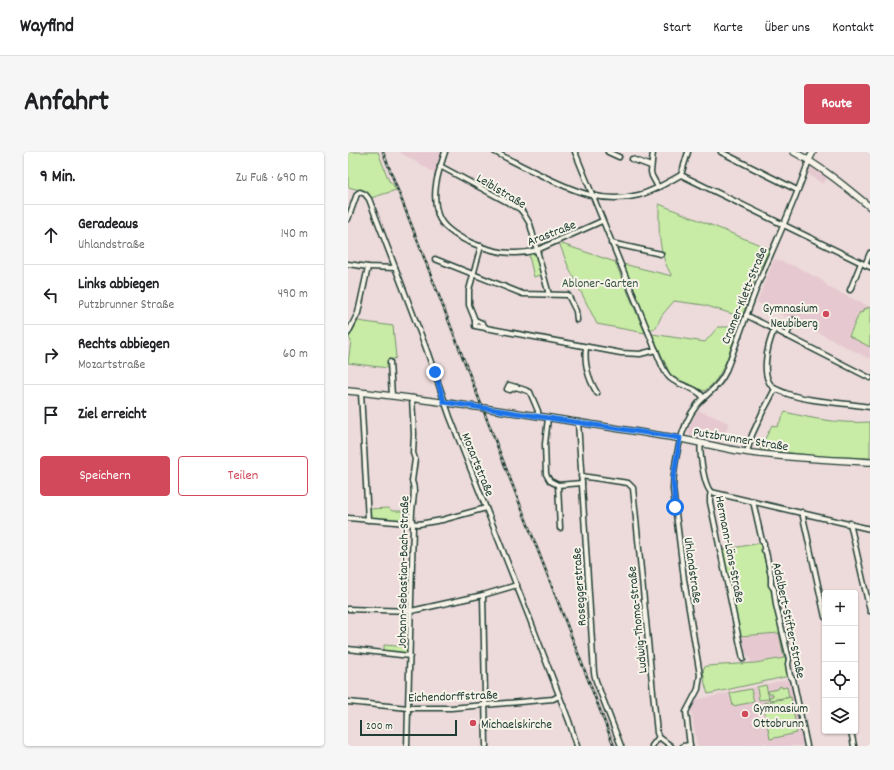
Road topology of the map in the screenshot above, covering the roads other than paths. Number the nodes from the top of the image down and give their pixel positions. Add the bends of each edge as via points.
1 (445, 152) edge
2 (496, 152) edge
3 (574, 152) edge
4 (608, 152) edge
5 (653, 152) edge
6 (688, 152) edge
7 (721, 152) edge
8 (794, 152) edge
9 (813, 152) edge
10 (619, 157) dead end
11 (632, 159) dead end
12 (809, 160) junction
13 (440, 166) junction
14 (651, 166) junction
15 (681, 175) junction
16 (658, 187) junction
17 (798, 190) junction
18 (592, 196) junction
19 (870, 207) edge
20 (349, 212) edge
21 (348, 219) edge
22 (602, 222) junction
23 (783, 225) junction
24 (611, 243) junction
25 (481, 246) junction
26 (537, 250) junction
27 (870, 253) edge
28 (661, 254) dead end
29 (435, 258) dead end
30 (348, 264) edge
31 (863, 264) junction
32 (368, 267) junction
33 (870, 267) edge
34 (395, 268) junction
35 (472, 274) junction
36 (850, 290) dead end
37 (549, 295) junction
38 (746, 315) junction
39 (577, 320) dead end
40 (794, 320) dead end
41 (774, 330) junction
42 (348, 333) edge
43 (786, 336) junction
44 (586, 347) junction
45 (656, 350) junction
46 (390, 362) dead end
47 (870, 378) edge
48 (516, 387) dead end
49 (775, 389) junction
50 (348, 391) edge
51 (361, 393) junction
52 (597, 393) dead end
53 (392, 396) junction
54 (703, 397) junction
55 (412, 398) junction
56 (444, 402) junction
57 (870, 407) edge
58 (538, 416) junction
59 (548, 418) junction
60 (578, 422) junction
61 (680, 438) junction
62 (701, 443) junction
63 (747, 452) junction
64 (870, 462) edge
65 (581, 476) junction
66 (582, 483) junction
67 (558, 485) junction
68 (711, 492) junction
69 (753, 501) junction
70 (486, 508) junction
71 (802, 512) junction
72 (348, 518) edge
73 (368, 520) junction
74 (850, 523) junction
75 (412, 524) junction
76 (560, 528) dead end
77 (870, 529) edge
78 (517, 585) junction
79 (484, 595) junction
80 (822, 603) edge
81 (348, 609) edge
82 (411, 610) junction
83 (870, 611) edge
84 (348, 649) edge
85 (410, 656) junction
86 (743, 659) dead end
87 (559, 696) junction
88 (348, 702) edge
89 (485, 705) junction
90 (408, 708) junction
91 (852, 734) edge
92 (659, 737) junction
93 (690, 745) edge
94 (407, 746) edge
95 (486, 746) edge
96 (577, 746) edge
97 (622, 746) edge
98 (652, 746) edge
99 (671, 746) edge
100 (683, 746) edge
101 (807, 746) edge
102 (854, 746) edge

1 - 13 street, Arastraße
2 - 18 street via 559,184
3 - 18 street
4 - 10 street
5 - 14 street
6 - 15 street
7 - 17 street
8 - 12 main road
9 - 12 main road, Cramer-Klett-Straße
11 - 14 street
12 - 17 street, Cramer-Klett-Straße
12 - 19 main road
13 - 25 street, Arastraße via 435,194 441,221 457,235
13 - 26 street, Leiblstraße via 520,209 528,219
14 - 16 street via 652,176
15 - 16 street
15 - 23 street
16 - 18 street via 623,198
17 - 23 street, Cramer-Klett-Straße
18 - 22 street
20 - 21 street
20 - 34 street, Mozartstraße via 357,194 365,194
22 - 24 street
22 - 26 street, Arastraße
23 - 31 street
23 - 38 street, Cramer-Klett-Straße
24 - 28 street
24 - 45 street
25 - 26 street, Arastraße via 508,253
25 - 35 street
26 - 37 street, Leiblstraße
27 - 31 street
29 - 35 street
30 - 32 street
31 - 33 street
31 - 36 street
32 - 34 street
32 - 42 street via 358,313
34 - 56 street, Mozartstraße
35 - 37 street via 523,294
35 - 44 street via 469,305 475,326
37 - 39 street via 568,295 576,311
38 - 41 street
38 - 54 street, Cramer-Klett-Straße via 724,374 716,387
40 - 43 street
41 - 43 street
41 - 49 street via 766,356 767,376
43 - 47 street
44 - 45 street via 631,354
44 - 52 street via 587,368
45 - 54 street via 669,378 700,393
46 - 53 street
48 - 58 street via 530,392
49 - 57 street via 800,398
49 - 63 street via 752,434
50 - 51 main road, Putzbrunner Straße
51 - 53 main road, Putzbrunner Straße
51 - 73 street
53 - 55 main road, Putzbrunner Straße
54 - 61 street, Cramer-Klett-Straße
55 - 56 main road, Putzbrunner Straße
55 - 75 street, Johann-Sebastian-Bach-Straße via 415,459
56 - 58 main road, Putzbrunner Straße
56 - 70 street, Mozartstraße
58 - 59 main road, Putzbrunner Straße
59 - 60 main road, Putzbrunner Straße
59 - 67 street via 544,470 548,478
60 - 61 main road, Putzbrunner Straße
60 - 65 street, Roseggerstraße
61 - 62 main road, Putzbrunner Straße
61 - 93 street, Uhlandstraße via 673,489 684,579 700,675 698,689 686,712
62 - 63 main road, Putzbrunner Straße
62 - 68 street, Hermann-Löns-Straße via 703,467
63 - 64 main road, Putzbrunner Straße via 817,460
65 - 66 street, Roseggerstraße
65 - 92 street, Ludwig-Thoma-Straße via 628,483 634,491
66 - 67 street
66 - 97 street, Roseggerstraße via 594,673
67 - 76 street
68 - 69 street
68 - 86 street, Hermann-Löns-Straße via 710,502
69 - 71 street
69 - 101 street, Adalbert-Stifter-Straße
70 - 75 street via 442,520
70 - 78 street, Mozartstraße
71 - 74 street
71 - 80 street
72 - 73 street
73 - 75 street
74 - 77 street
74 - 83 street
75 - 82 street, Johann-Sebastian-Bach-Straße
78 - 79 street
78 - 87 street, Mozartstraße
79 - 82 street
79 - 89 street
81 - 82 street
82 - 85 street, Johann-Sebastian-Bach-Straße
84 - 85 street
85 - 90 street, Johann-Sebastian-Bach-Straße
87 - 89 street, Eichendorffstraße via 553,699
87 - 96 street, Mozartstraße
88 - 90 street, Eichendorffstraße
89 - 90 street, Eichendorffstraße
89 - 95 street
90 - 94 street, Johann-Sebastian-Bach-Straße
91 - 102 street
92 - 98 street
92 - 99 street
93 - 100 street

